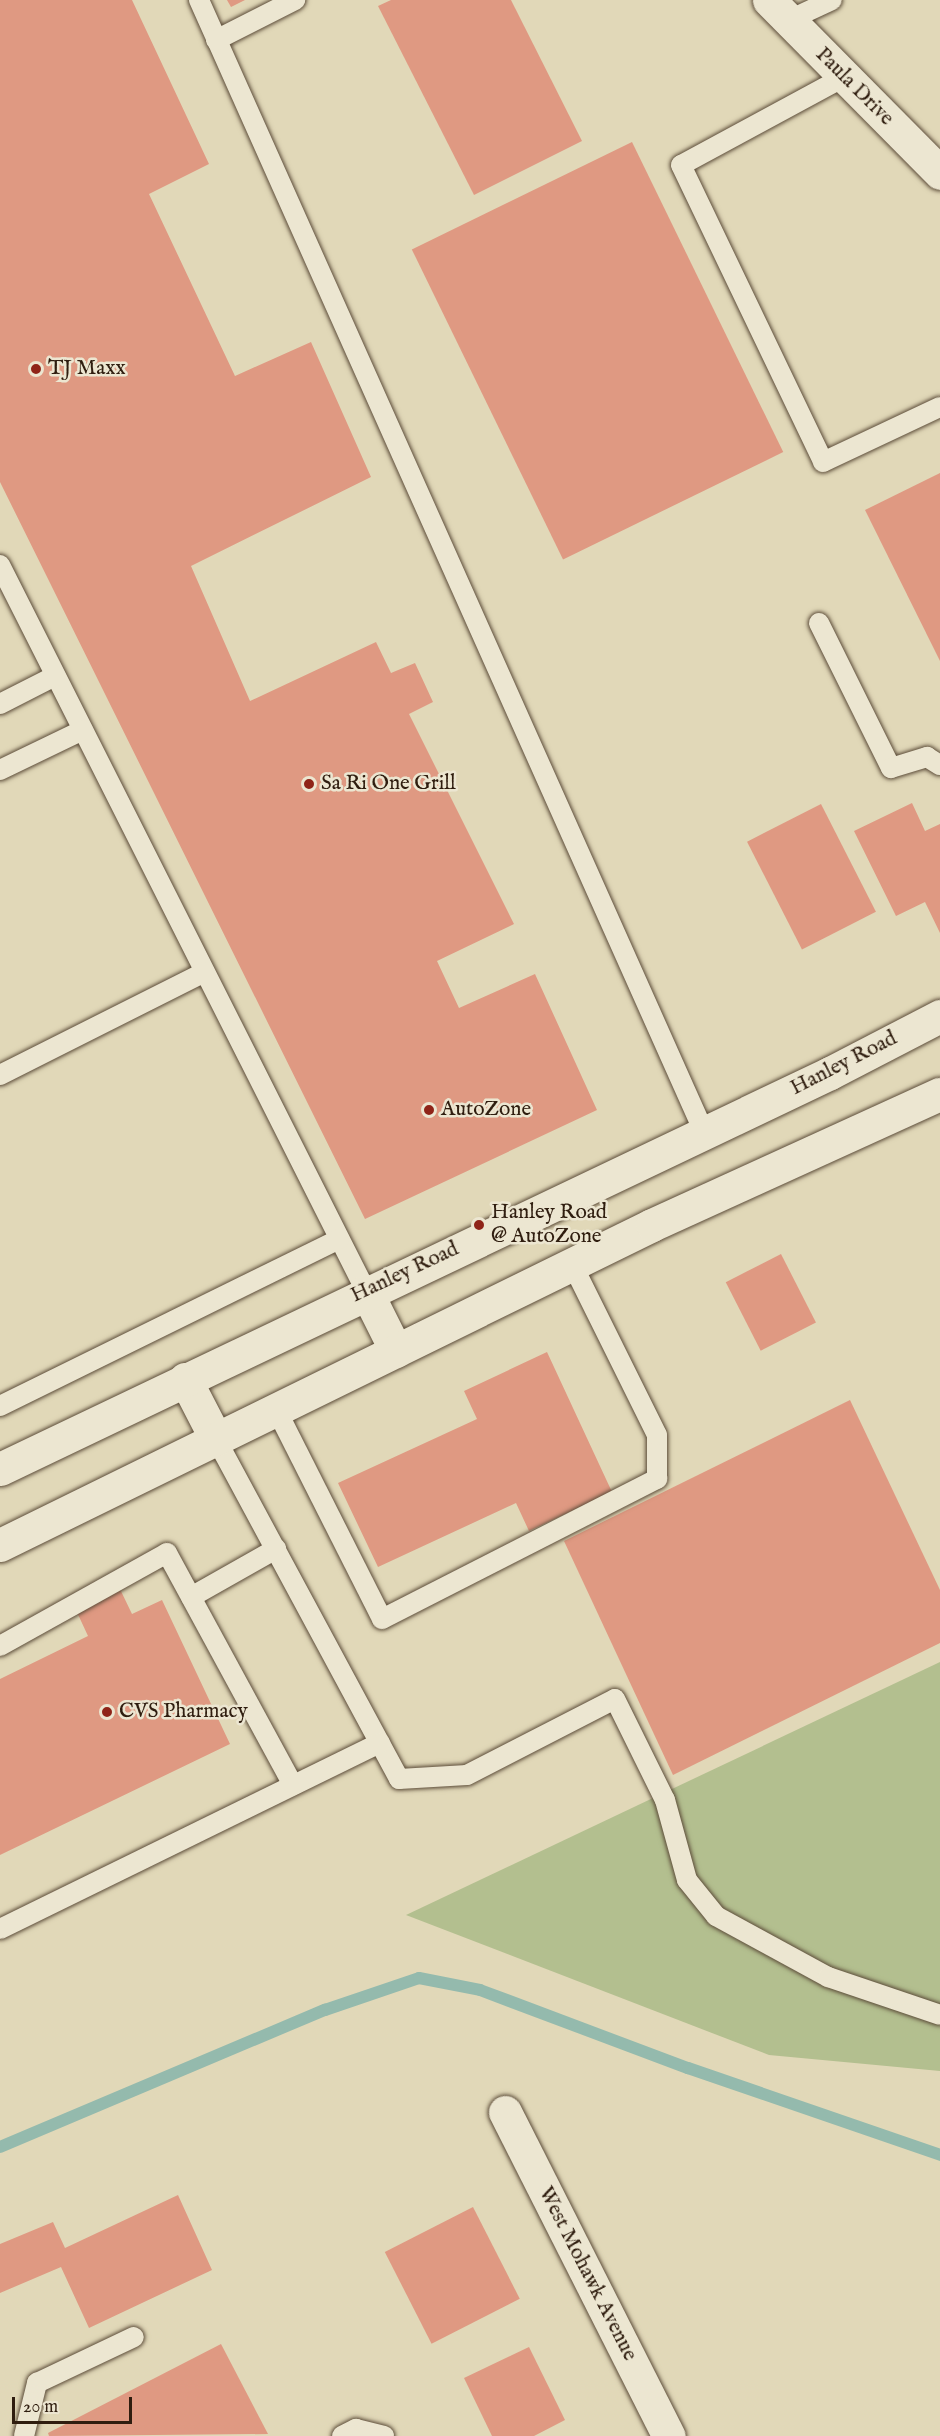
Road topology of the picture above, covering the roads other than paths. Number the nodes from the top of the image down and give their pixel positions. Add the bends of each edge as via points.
1 (199, 0) edge
2 (295, 0) edge
3 (832, 0) edge
4 (779, 10) edge
5 (216, 40) junction
6 (844, 77) junction
7 (940, 173) edge
8 (940, 407) edge
9 (0, 565) edge
10 (819, 623) dead end
11 (56, 676) junction
12 (0, 704) edge
13 (83, 730) junction
14 (940, 765) edge
15 (0, 770) edge
16 (205, 972) junction
17 (940, 1016) edge
18 (0, 1075) edge
19 (940, 1094) edge
20 (704, 1132) junction
21 (339, 1239) junction
22 (572, 1264) junction
23 (366, 1291) junction
24 (396, 1351) junction
25 (184, 1379) junction
26 (0, 1406) edge
27 (276, 1409) junction
28 (216, 1439) junction
29 (0, 1469) edge
30 (0, 1545) edge
31 (276, 1549) junction
32 (191, 1597) junction
33 (0, 1646) edge
34 (380, 1743) junction
35 (293, 1785) junction
36 (0, 1929) edge
37 (940, 2015) edge
38 (506, 2112) dead end
39 (134, 2337) dead end
40 (24, 2436) edge
41 (342, 2436) edge
42 (384, 2436) edge
43 (669, 2436) edge

1 - 5 lane
2 - 5 lane
3 - 4 lane
4 - 6 main road, Paula Drive
5 - 20 lane
6 - 7 main road, Paula Drive
6 - 8 lane via 681,165 823,462
9 - 11 lane
10 - 14 lane via 891,768 927,757
11 - 12 lane
11 - 13 lane
13 - 15 lane
13 - 16 lane
16 - 18 lane
16 - 21 lane
17 - 20 main road, Hanley Road
19 - 22 main road
20 - 23 main road, Hanley Road
21 - 23 lane
21 - 26 lane
22 - 24 main road
22 - 27 lane via 657,1434 657,1479 382,1619
23 - 24 main road
23 - 25 main road, Hanley Road
24 - 27 main road
25 - 28 main road
25 - 29 main road, Hanley Road
27 - 28 main road
28 - 30 main road
28 - 31 lane
31 - 32 lane
31 - 34 lane
32 - 33 lane via 167,1553
32 - 35 lane
34 - 35 lane
34 - 37 lane via 399,1779 467,1775 615,1699 665,1800 687,1880 716,1916 828,1977
35 - 36 lane
38 - 43 main road, West Mohawk Avenue
39 - 40 lane via 37,2383
41 - 42 lane via 356,2429

